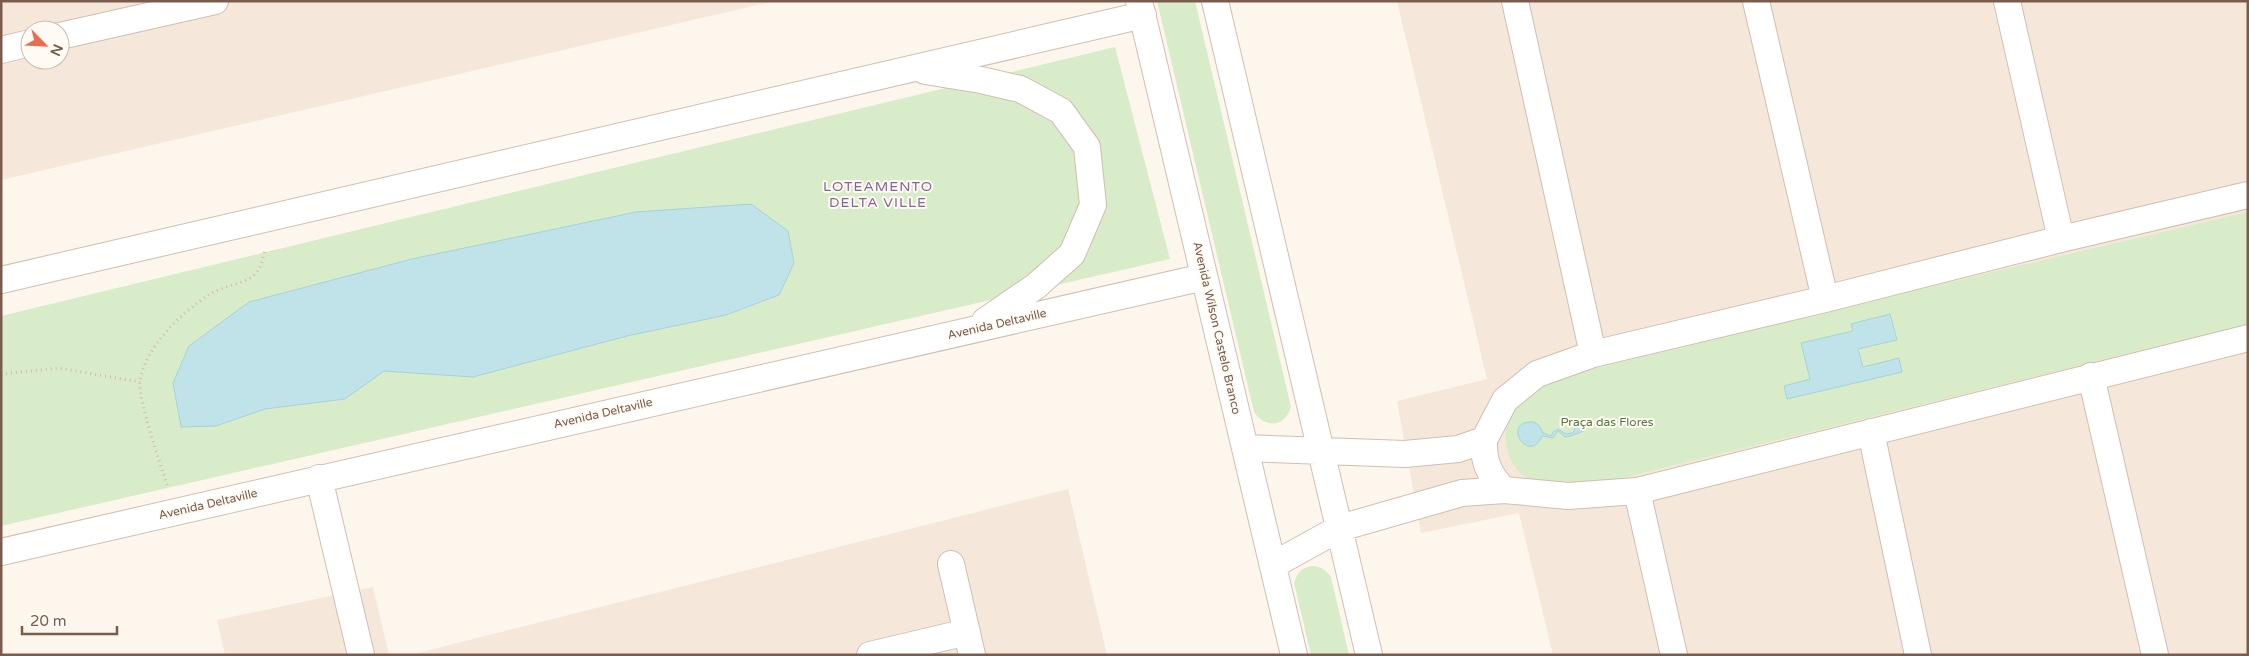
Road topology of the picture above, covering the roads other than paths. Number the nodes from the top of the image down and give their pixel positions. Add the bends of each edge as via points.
1 (215, 1) edge
2 (1215, 1) edge
3 (1515, 1) edge
4 (1756, 1) edge
5 (2008, 1) edge
6 (1141, 8) edge
7 (70, 34) edge
8 (20, 45) edge
9 (1, 50) edge
10 (912, 69) junction
11 (2248, 195) edge
12 (2061, 238) junction
13 (3, 274) edge
14 (1204, 276) junction
15 (1825, 299) junction
16 (975, 329) junction
17 (2248, 338) edge
18 (1593, 354) junction
19 (2091, 376) junction
20 (1872, 432) junction
21 (1484, 440) junction
22 (1245, 448) junction
23 (1321, 452) junction
24 (319, 478) junction
25 (1504, 490) junction
26 (1637, 491) junction
27 (1340, 528) junction
28 (1, 552) edge
29 (951, 564) dead end
30 (1273, 564) junction
31 (969, 643) edge
32 (360, 655) edge
33 (870, 655) edge
34 (1294, 655) edge
35 (1369, 655) edge
36 (1674, 655) edge
37 (1918, 655) edge
38 (2155, 655) edge

1 - 7 street
2 - 23 street
3 - 18 street
4 - 15 street
5 - 12 street
6 - 10 street
6 - 14 street, Avenida Wilson Castelo Branco
8 - 9 street
10 - 13 street via 259,221
10 - 16 street via 1020,89 1061,111 1087,147 1093,205 1072,254 1036,286
11 - 12 street
12 - 15 street
14 - 16 street, Avenida Deltaville
14 - 22 street, Avenida Wilson Castelo Branco
15 - 18 street
16 - 24 street, Avenida Deltaville
17 - 19 street
18 - 21 street via 1537,374 1505,400
19 - 20 street
19 - 38 street
20 - 26 street
20 - 37 street
21 - 23 street via 1458,449 1406,454
21 - 25 street via 1488,468
22 - 23 street
22 - 30 street, Avenida Wilson Castelo Branco
23 - 27 street
24 - 28 street, Avenida Deltaville
24 - 32 street
25 - 26 street via 1568,496
25 - 27 street via 1462,493
26 - 36 street
27 - 30 street
27 - 35 street
29 - 31 street
30 - 34 street, Avenida Wilson Castelo Branco
31 - 33 street

